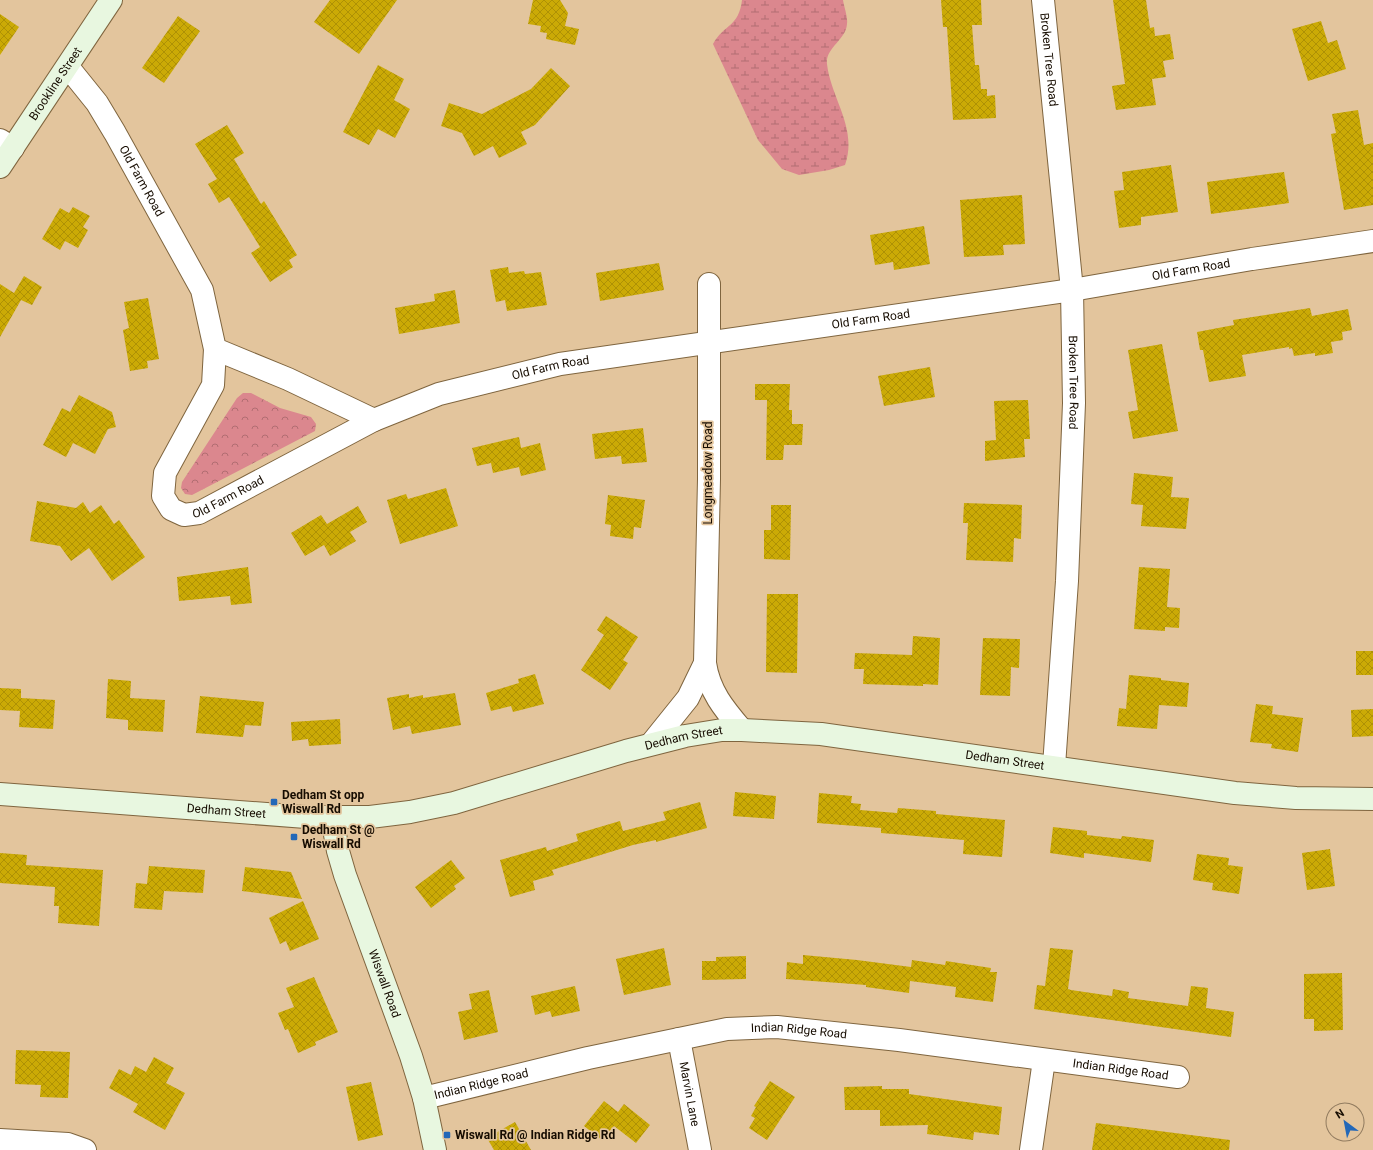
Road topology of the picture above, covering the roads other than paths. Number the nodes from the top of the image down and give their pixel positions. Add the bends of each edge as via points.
1 (110, 0) edge
2 (1043, 0) edge
3 (68, 67) junction
4 (7, 144) edge
5 (0, 167) edge
6 (1373, 241) edge
7 (709, 284) dead end
8 (1072, 290) junction
9 (709, 343) junction
10 (215, 349) junction
11 (374, 420) junction
12 (705, 663) junction
13 (742, 730) junction
14 (651, 744) junction
15 (1054, 766) junction
16 (0, 794) edge
17 (1373, 799) edge
18 (332, 818) junction
19 (678, 1039) junction
20 (1044, 1060) junction
21 (1178, 1077) dead end
22 (424, 1098) junction
23 (0, 1140) edge
24 (85, 1150) edge
25 (435, 1150) edge
26 (700, 1150) edge
27 (1031, 1150) edge

1 - 3 street, Brookline Street
2 - 8 street, Broken Tree Road
3 - 4 street, Brookline Street
3 - 10 street, Old Farm Road via 97,103 112,127 202,290
4 - 5 street, Brookline Street
6 - 8 street, Old Farm Road
7 - 9 street, Longmeadow Road
8 - 9 street, Old Farm Road
8 - 15 street, Broken Tree Road via 1074,403 1067,581
9 - 11 street, Old Farm Road via 560,364 439,394
9 - 12 street, Longmeadow Road
10 - 11 street via 288,379
10 - 11 street, Old Farm Road via 213,385 165,473 163,496 171,509 184,515 199,513
12 - 13 street, Longmeadow Road via 708,679 717,698
12 - 14 street, Longmeadow Road via 688,698
13 - 14 street, Dedham Street via 722,730
13 - 15 street, Dedham Street via 821,734 928,751
14 - 18 street, Dedham Street via 454,804 390,815
15 - 17 street, Dedham Street via 1235,793 1296,798
16 - 18 street, Dedham Street
18 - 22 street, Wiswall Road via 345,875 404,1034
19 - 20 street, Indian Ridge Road via 727,1029 777,1027 899,1040
19 - 22 street, Indian Ridge Road
19 - 26 street, Marvin Lane
20 - 21 street, Indian Ridge Road
20 - 27 street
22 - 25 street, Wiswall Road
23 - 24 street via 68,1144

